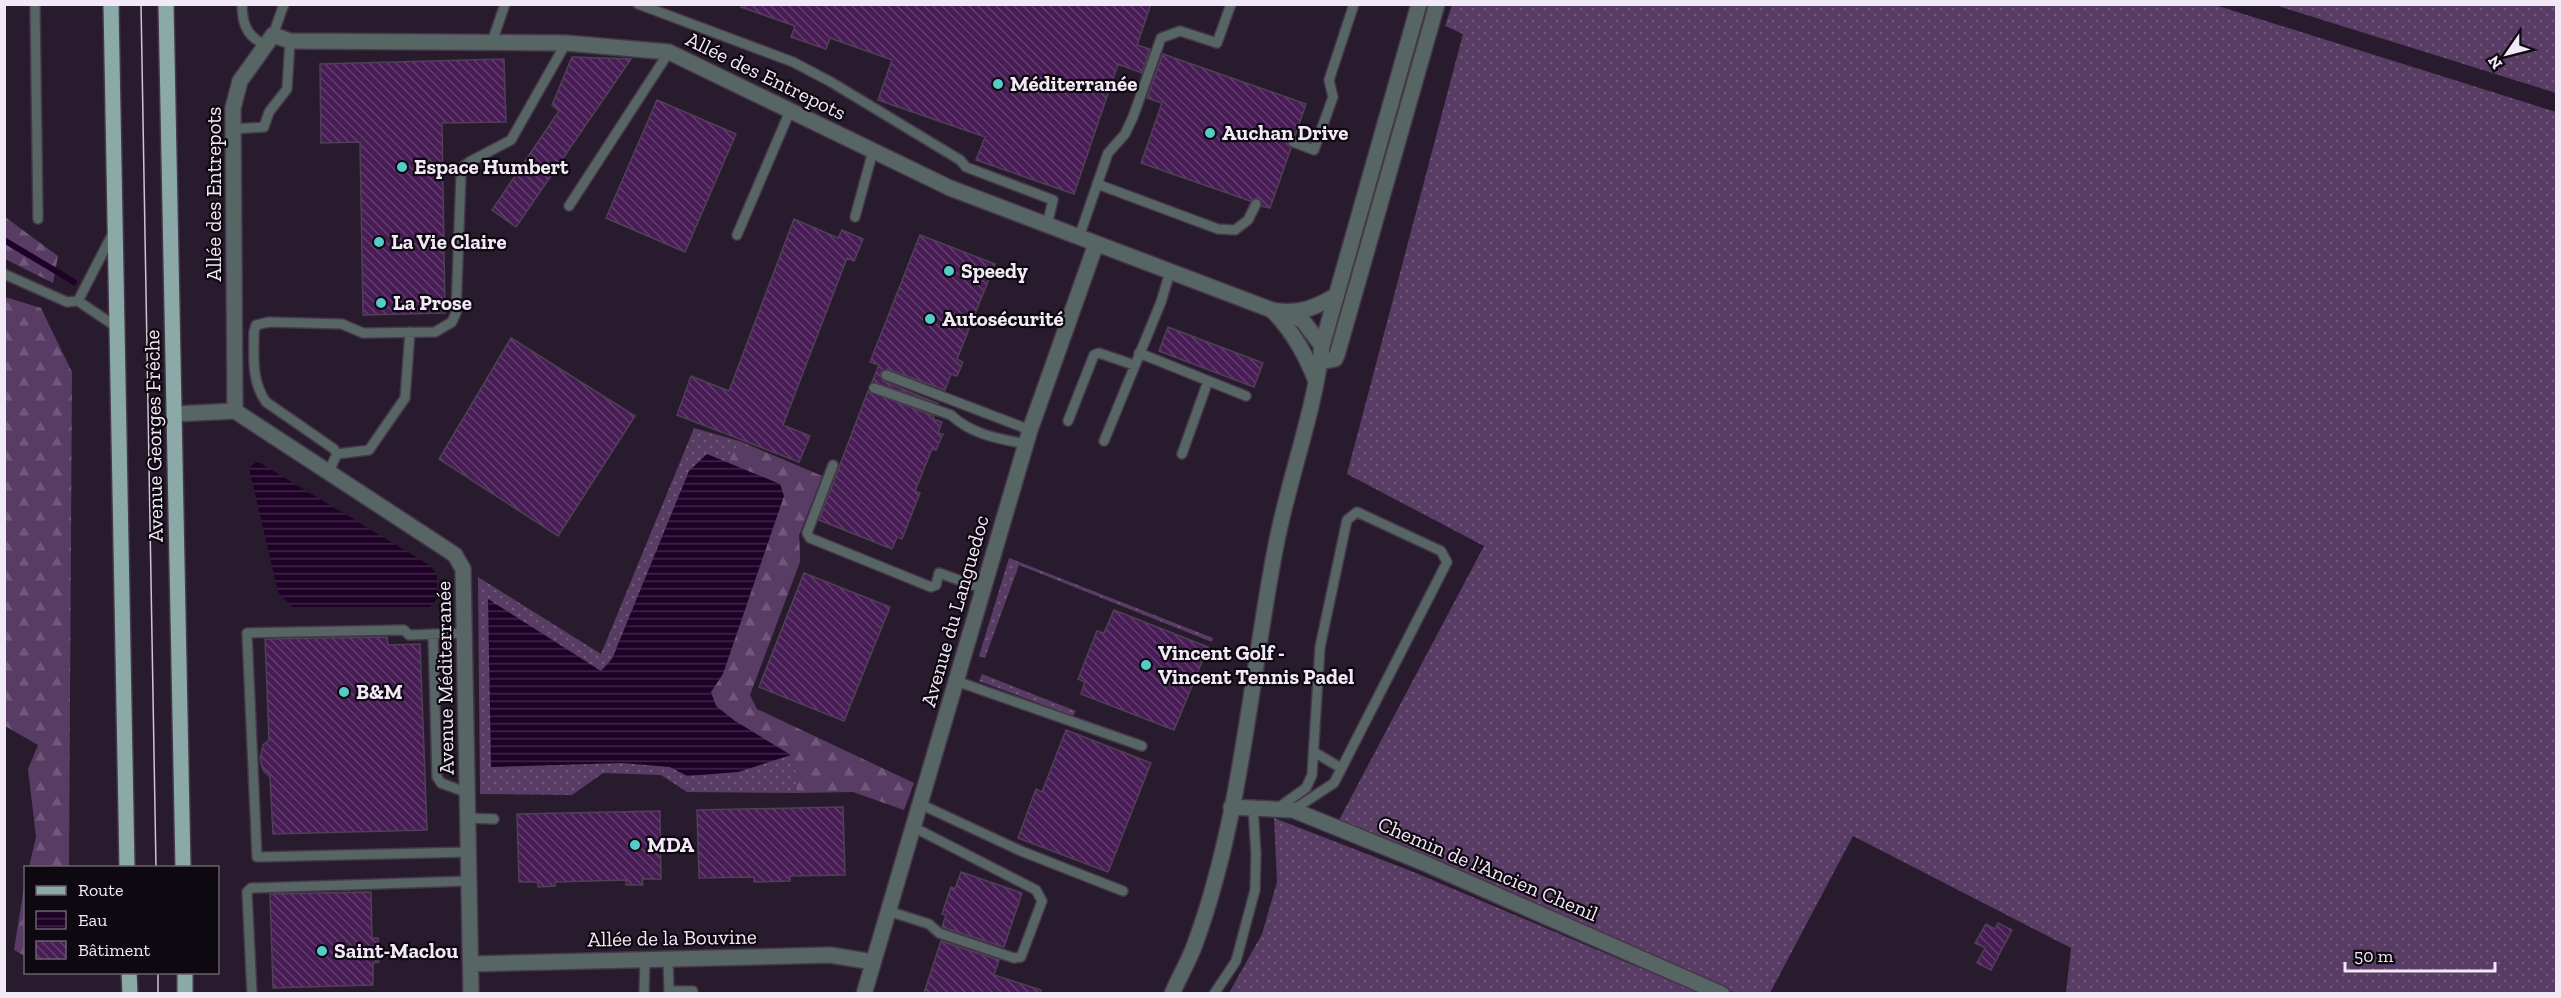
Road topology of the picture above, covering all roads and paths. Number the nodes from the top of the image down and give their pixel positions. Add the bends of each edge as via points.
1 (35, 4) edge
2 (111, 4) edge
3 (166, 4) edge
4 (242, 4) edge
5 (284, 4) edge
6 (505, 4) edge
7 (638, 4) edge
8 (1231, 4) edge
9 (1354, 4) edge
10 (1419, 4) edge
11 (1437, 4) edge
12 (270, 40) junction
13 (290, 41) junction
14 (492, 42) junction
15 (566, 43) junction
16 (669, 52) junction
17 (790, 111) junction
18 (233, 129) junction
19 (1293, 142) dead end
20 (873, 151) junction
21 (1097, 184) junction
22 (1256, 204) dead end
23 (569, 207) dead end
24 (855, 217) dead end
25 (38, 219) dead end
26 (1047, 225) junction
27 (116, 228) junction
28 (737, 235) dead end
29 (1079, 237) junction
30 (1096, 244) junction
31 (1170, 272) junction
32 (4, 274) edge
33 (1337, 295) junction
34 (78, 301) junction
35 (1272, 310) junction
36 (1290, 314) junction
37 (118, 328) junction
38 (410, 332) junction
39 (1322, 346) junction
40 (1139, 353) junction
41 (1320, 362) junction
42 (1134, 364) junction
43 (886, 375) dead end
44 (1208, 381) junction
45 (1316, 381) junction
46 (874, 388) dead end
47 (1246, 396) dead end
48 (235, 411) junction
49 (175, 414) junction
50 (1068, 421) dead end
51 (1028, 437) junction
52 (1104, 441) dead end
53 (337, 454) junction
54 (1182, 454) dead end
55 (833, 465) dead end
56 (328, 473) junction
57 (984, 589) junction
58 (466, 633) junction
59 (433, 634) junction
60 (956, 681) junction
61 (1142, 746) dead end
62 (1314, 752) junction
63 (1341, 768) junction
64 (468, 793) junction
65 (920, 804) junction
66 (1231, 807) junction
67 (1253, 807) junction
68 (1278, 808) junction
69 (1293, 810) junction
70 (468, 818) junction
71 (494, 819) dead end
72 (913, 827) junction
73 (469, 852) junction
74 (127, 866) edge
75 (183, 866) edge
76 (470, 881) junction
77 (1123, 891) dead end
78 (888, 911) junction
79 (668, 959) junction
80 (645, 960) junction
81 (873, 962) junction
82 (471, 964) junction
83 (129, 974) edge
84 (185, 974) edge
85 (693, 991) dead end
86 (669, 992) edge
87 (130, 993) edge
88 (185, 993) edge
89 (252, 993) edge
90 (471, 993) edge
91 (644, 993) edge
92 (864, 993) edge
93 (1172, 993) edge
94 (1214, 993) edge
95 (1722, 993) edge

1 - 25 lane
2 - 27 main road, Avenue Georges Frêche
3 - 49 main road, Avenue Georges Frêche
4 - 12 lane via 246,30
5 - 12 lane
6 - 14 lane
7 - 26 lane via 793,62 966,167 1053,200
8 - 21 lane via 1217,44 1180,31 1161,38 1133,117 1125,134 1108,153
9 - 19 lane via 1329,80 1333,97 1314,150
10 - 33 street
11 - 41 street via 1337,355
12 - 13 street, Allée des Entrepots
12 - 18 street, Allée des Entrepots via 240,81 233,108
13 - 14 street, Allée des Entrepots
13 - 18 lane via 287,89 268,112 264,127
14 - 15 street, Allée des Entrepots
15 - 16 street, Allée des Entrepots
15 - 38 lane via 511,140 471,161 461,173 456,313 452,322 435,332
16 - 17 street, Allée des Entrepots
16 - 23 lane
17 - 20 street, Allée des Entrepots
17 - 28 lane
18 - 48 street, Allée des Entrepots
20 - 24 lane
20 - 26 street, Allée des Entrepots via 950,189
21 - 22 lane via 1218,229 1234,230 1248,220
21 - 29 lane
26 - 29 street, Allée des Entrepots
27 - 34 lane
27 - 37 main road, Avenue Georges Frêche
29 - 30 street, Allée des Entrepots
30 - 31 street, Allée des Entrepots
30 - 51 street, Avenue du Languedoc
31 - 35 street, Allée des Entrepots
31 - 40 lane
32 - 34 lane via 67,302
33 - 36 street
33 - 39 street
34 - 37 lane
35 - 36 street, Allée des Entrepots
35 - 45 street via 1304,350
36 - 39 street via 1303,321
37 - 74 main road, Avenue Georges Frêche
38 - 53 lane via 405,398 369,450
38 - 53 lane via 363,333 342,324 256,325 255,378 260,394
39 - 41 street
40 - 42 lane
40 - 44 lane
41 - 45 street
42 - 50 lane via 1099,353 1094,355
42 - 52 lane
43 - 51 lane
44 - 47 lane
44 - 54 lane
45 - 66 street via 1276,544
46 - 51 lane via 951,415 987,436
48 - 49 street
48 - 56 street, Avenue Méditerranée
49 - 75 main road, Avenue Georges Frêche
51 - 57 street, Avenue du Languedoc
53 - 56 lane
55 - 57 lane via 807,533 810,538 931,587 936,585 939,573
56 - 58 street, Avenue Méditerranée via 455,555 463,569
57 - 60 street, Avenue du Languedoc
58 - 59 lane
58 - 64 street, Avenue Méditerranée
59 - 64 lane via 437,777 441,783
59 - 73 lane via 409,635 404,630 247,633 257,857
60 - 61 lane
60 - 65 street, Avenue du Languedoc
62 - 63 lane
62 - 63 lane via 1320,647 1347,520 1357,512 1441,551 1447,562
62 - 68 lane via 1309,784
63 - 69 lane via 1331,786
64 - 70 street, Avenue Méditerranée
65 - 72 street, Avenue du Languedoc
65 - 77 lane via 1021,851
66 - 67 street, Chemin de l'Ancien Chenil
66 - 93 street via 1214,886 1194,947
67 - 68 street, Chemin de l'Ancien Chenil
67 - 94 lane via 1255,891 1236,960
68 - 69 street, Chemin de l'Ancien Chenil
69 - 95 street, Chemin de l'Ancien Chenil
70 - 71 lane
70 - 73 street, Avenue Méditerranée
72 - 78 street, Avenue du Languedoc
72 - 78 lane via 1036,890 1042,901 1021,957 1014,958
73 - 76 street, Avenue Méditerranée
76 - 82 street, Avenue Méditerranée
76 - 89 lane via 251,888 247,892
78 - 81 street, Avenue du Languedoc
79 - 80 street, Allée de la Bouvine
79 - 81 street, Allée de la Bouvine via 830,955
79 - 86 lane
80 - 82 street, Allée de la Bouvine
80 - 91 lane
81 - 92 street, Avenue du Languedoc
82 - 90 street, Avenue Méditerranée
83 - 87 main road
84 - 88 main road
85 - 86 lane

